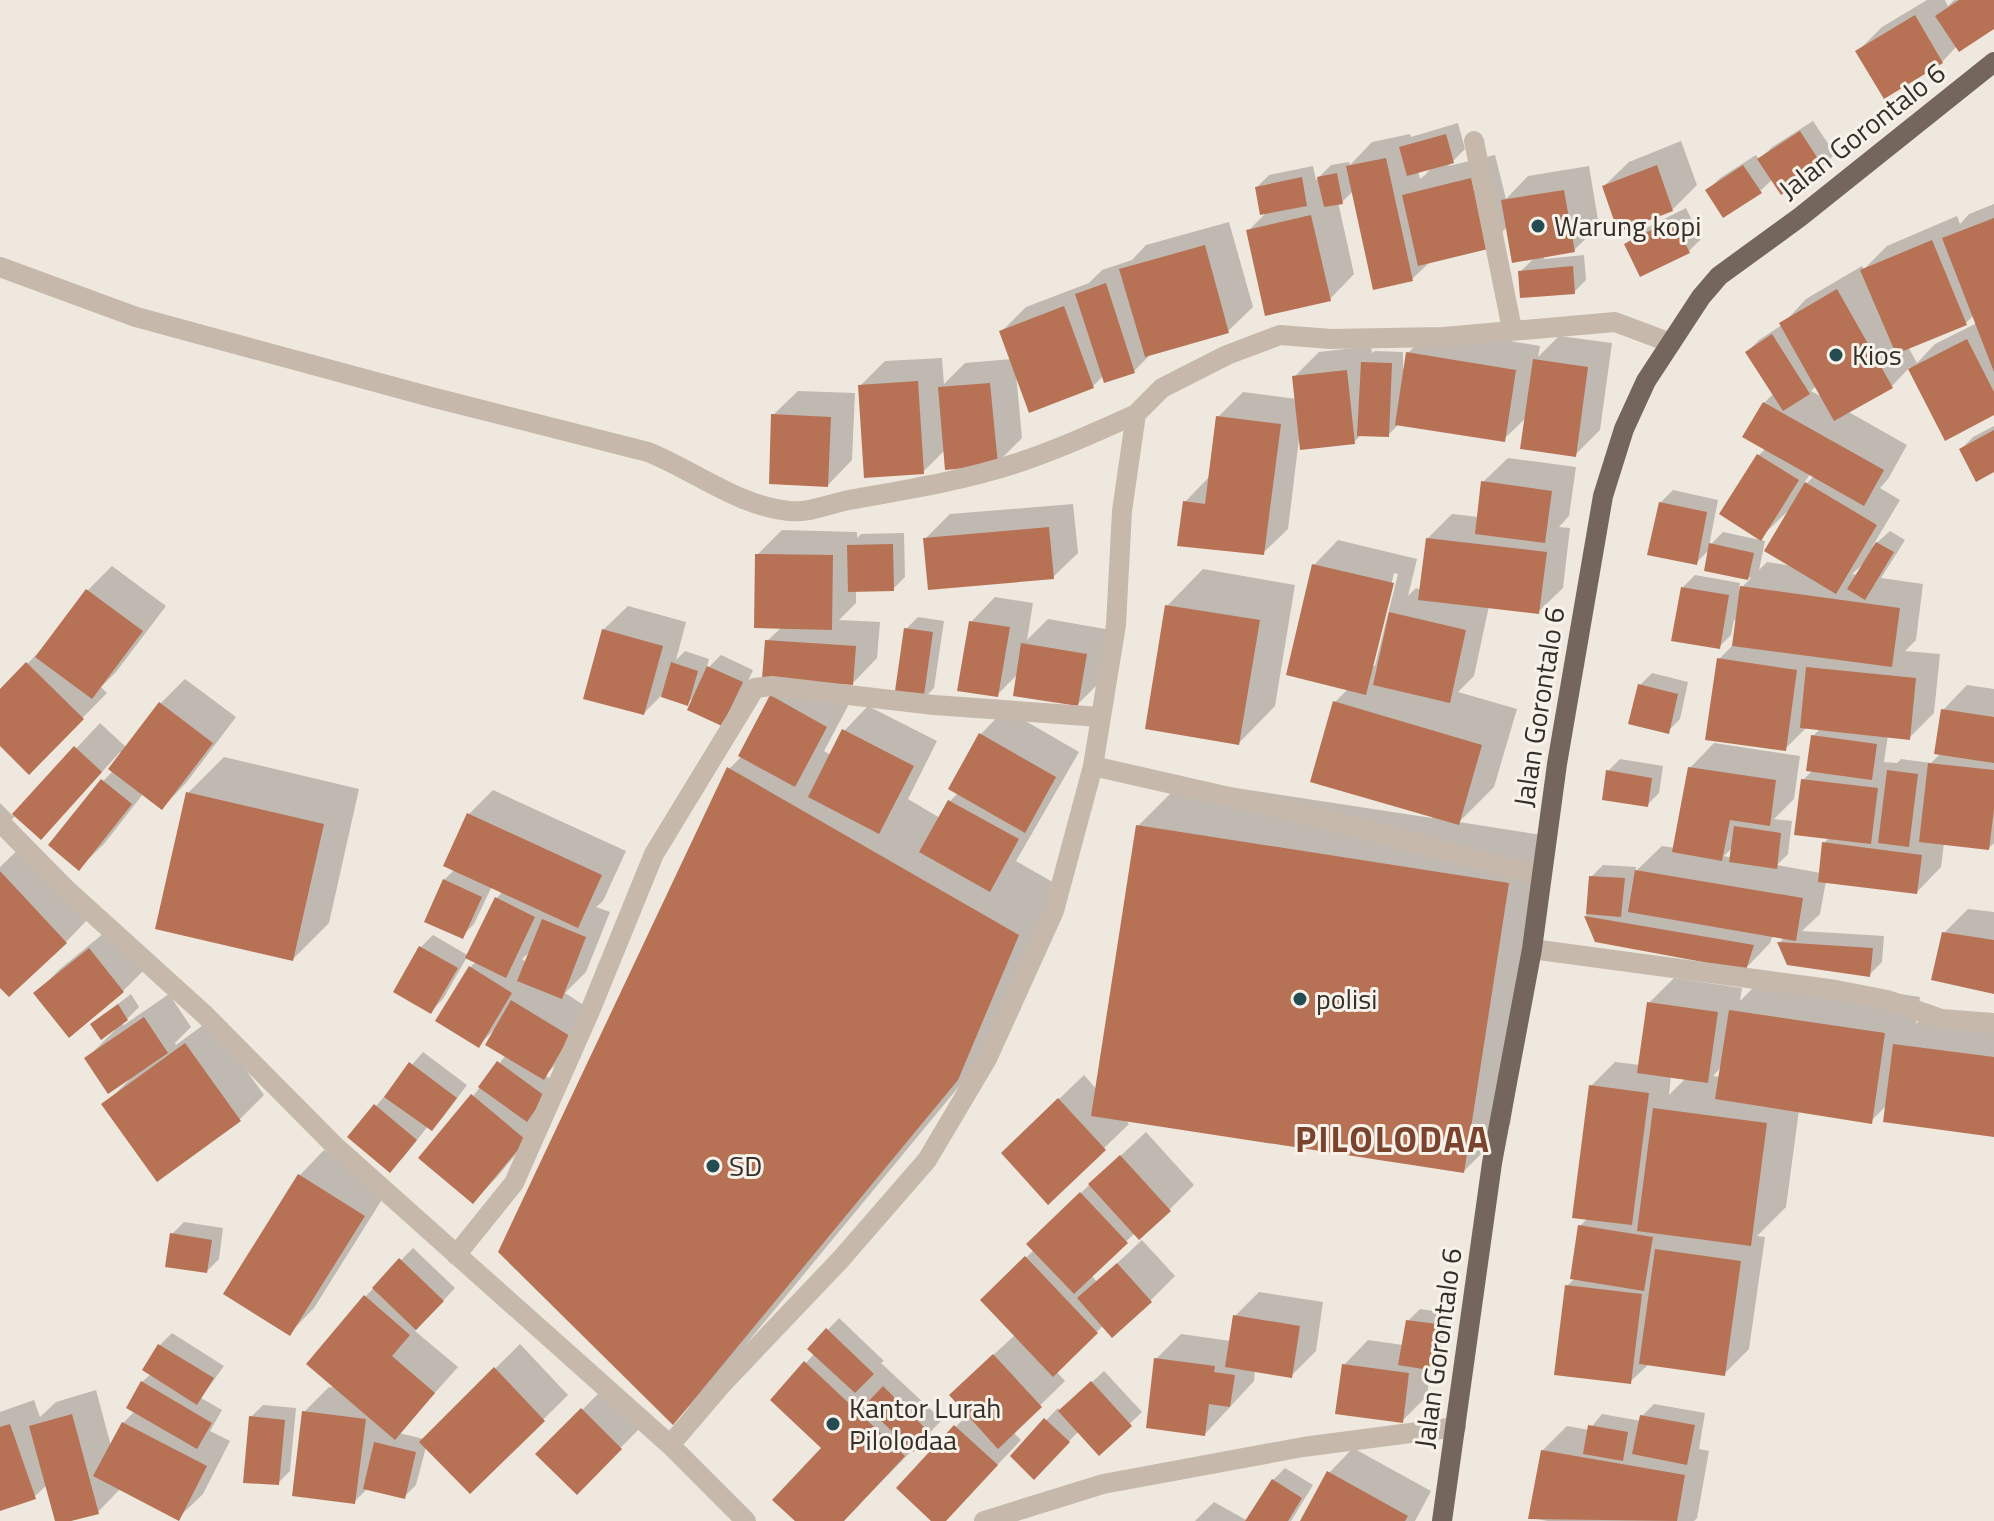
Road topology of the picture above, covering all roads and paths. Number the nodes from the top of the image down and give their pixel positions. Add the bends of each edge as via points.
1 (1994, 62) edge
2 (1474, 141) dead end
3 (0, 267) edge
4 (1512, 329) junction
5 (1671, 343) junction
6 (1136, 414) junction
7 (1100, 717) junction
8 (1093, 766) junction
9 (0, 822) edge
10 (1541, 876) junction
11 (1532, 949) junction
12 (1994, 1023) edge
13 (456, 1255) junction
14 (1456, 1427) junction
15 (670, 1445) junction
16 (746, 1521) edge
17 (984, 1521) edge
18 (1442, 1521) edge

1 - 5 main road, Jalan Gorontalo 6 via 1719,276
2 - 4 street
3 - 6 street via 136,317 648,452 751,503 790,512 1017,463
4 - 5 street via 1615,322
4 - 6 street via 1443,337 1280,335 1162,388
5 - 10 main road, Jalan Gorontalo 6 via 1624,429 1603,496
6 - 7 street via 1122,511 1116,625
7 - 8 street
7 - 13 street via 755,688 654,854 514,1183
8 - 10 street
8 - 15 street via 1054,911 987,1059 927,1160
9 - 13 street via 336,1147
10 - 11 main road, Jalan Gorontalo 6
11 - 12 street via 1836,990 1941,1019
11 - 14 main road, Jalan Gorontalo 6 via 1492,1163
13 - 15 street
14 - 17 street via 1303,1447 1103,1484
14 - 18 main road, Jalan Gorontalo 6
15 - 16 street

